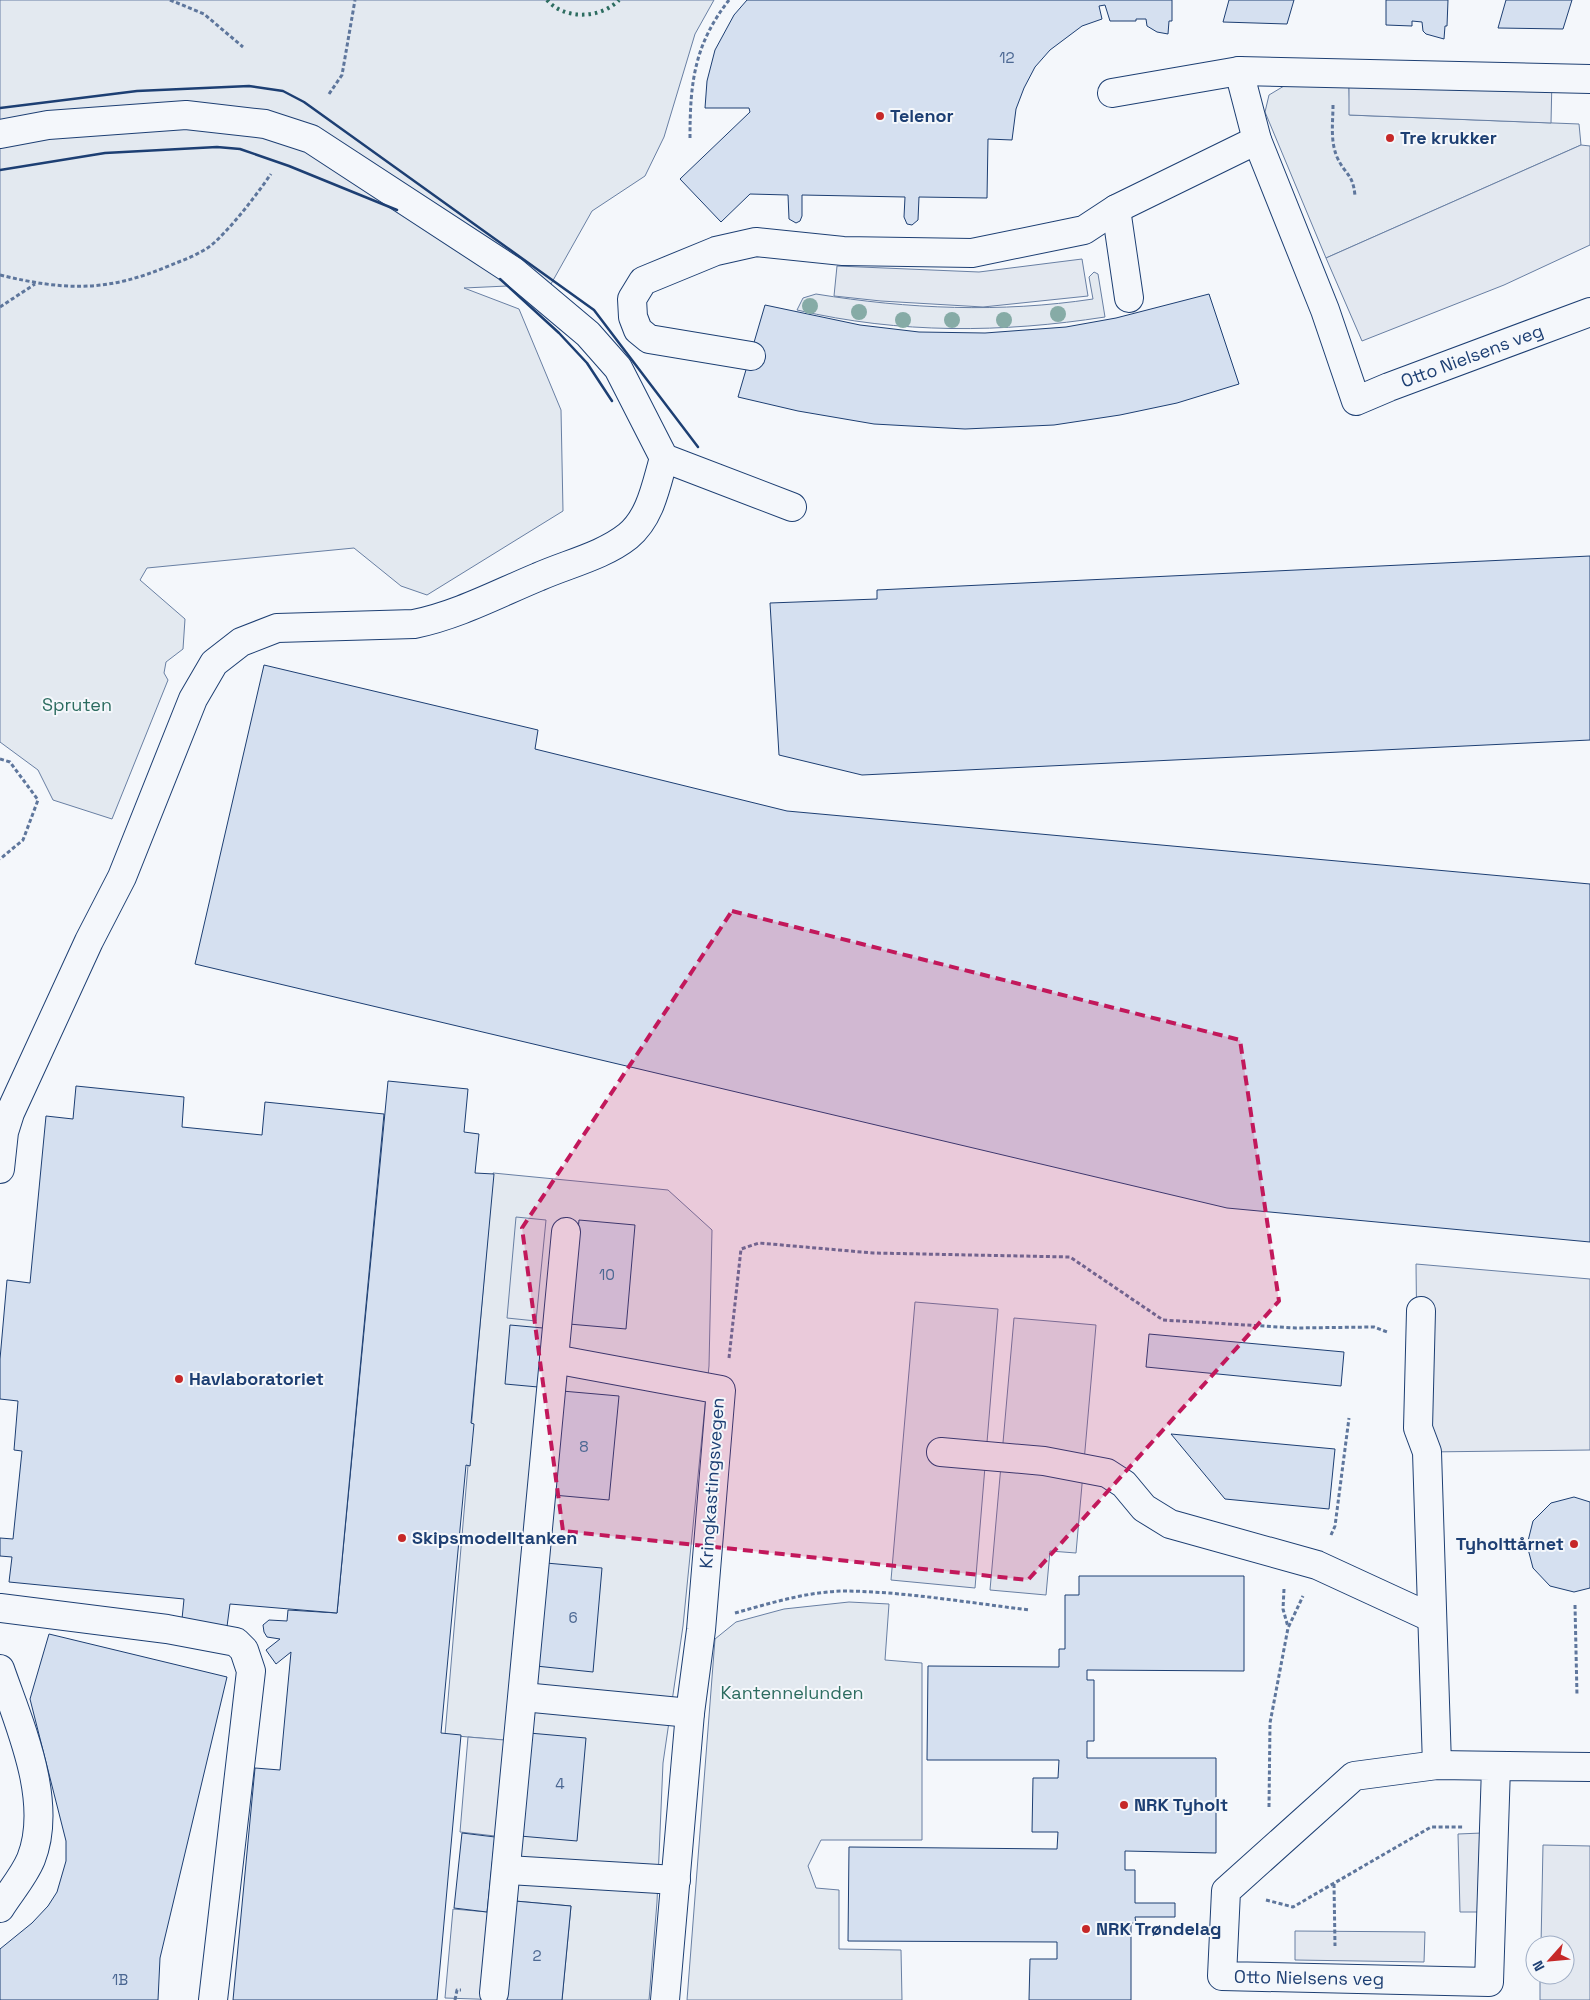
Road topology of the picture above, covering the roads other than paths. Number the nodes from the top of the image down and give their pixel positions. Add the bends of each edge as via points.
1 (1239, 71) junction
2 (1590, 79) edge
3 (1112, 93) dead end
4 (0, 134) edge
5 (1257, 140) junction
6 (1116, 208) junction
7 (1129, 298) dead end
8 (1590, 312) edge
9 (751, 356) dead end
10 (664, 458) junction
11 (792, 507) dead end
12 (0, 1169) edge
13 (566, 1232) dead end
14 (1421, 1311) dead end
15 (554, 1360) junction
16 (941, 1452) dead end
17 (0, 1608) edge
18 (1432, 1618) junction
19 (0, 1669) edge
20 (523, 1697) junction
21 (690, 1713) junction
22 (1437, 1765) junction
23 (1496, 1767) junction
24 (1590, 1767) edge
25 (507, 1870) junction
26 (676, 1880) junction
27 (0, 1908) edge
28 (494, 1993) dead end
29 (213, 2000) edge
30 (665, 2000) edge

1 - 2 street
1 - 3 street
1 - 5 street
4 - 10 street via 48,125 186,115 265,124 311,139 513,271 588,334 618,368
5 - 6 street
5 - 8 street, Otto Nielsens veg via 1325,310 1356,402
6 - 7 street
6 - 9 street via 1084,230 972,253 843,251 756,242 716,251 643,281 632,299 638,330 649,339
10 - 11 street
10 - 12 street via 646,514 628,535 608,548 432,620 414,624 277,628 241,642 214,663 193,699 122,877 10,1113 4,1132
13 - 15 street
14 - 18 street via 1418,1428 1427,1452
15 - 20 street
15 - 21 street, Kringkastingsvegen via 721,1390 701,1630
16 - 18 street via 1044,1461 1108,1473 1124,1484 1144,1508 1170,1524 1317,1565
17 - 29 street via 167,1629 236,1642 244,1650 251,1672
18 - 22 street
19 - 27 street via 30,1759 37,1794 37,1830 31,1858
20 - 21 street
20 - 25 street
21 - 26 street, Kringkastingsvegen
22 - 23 street
22 - 23 street, Otto Nielsens veg via 1354,1776 1226,1891 1222,1976 1489,1982
23 - 24 street
25 - 26 street
25 - 28 street
26 - 30 street, Kringkastingsvegen

